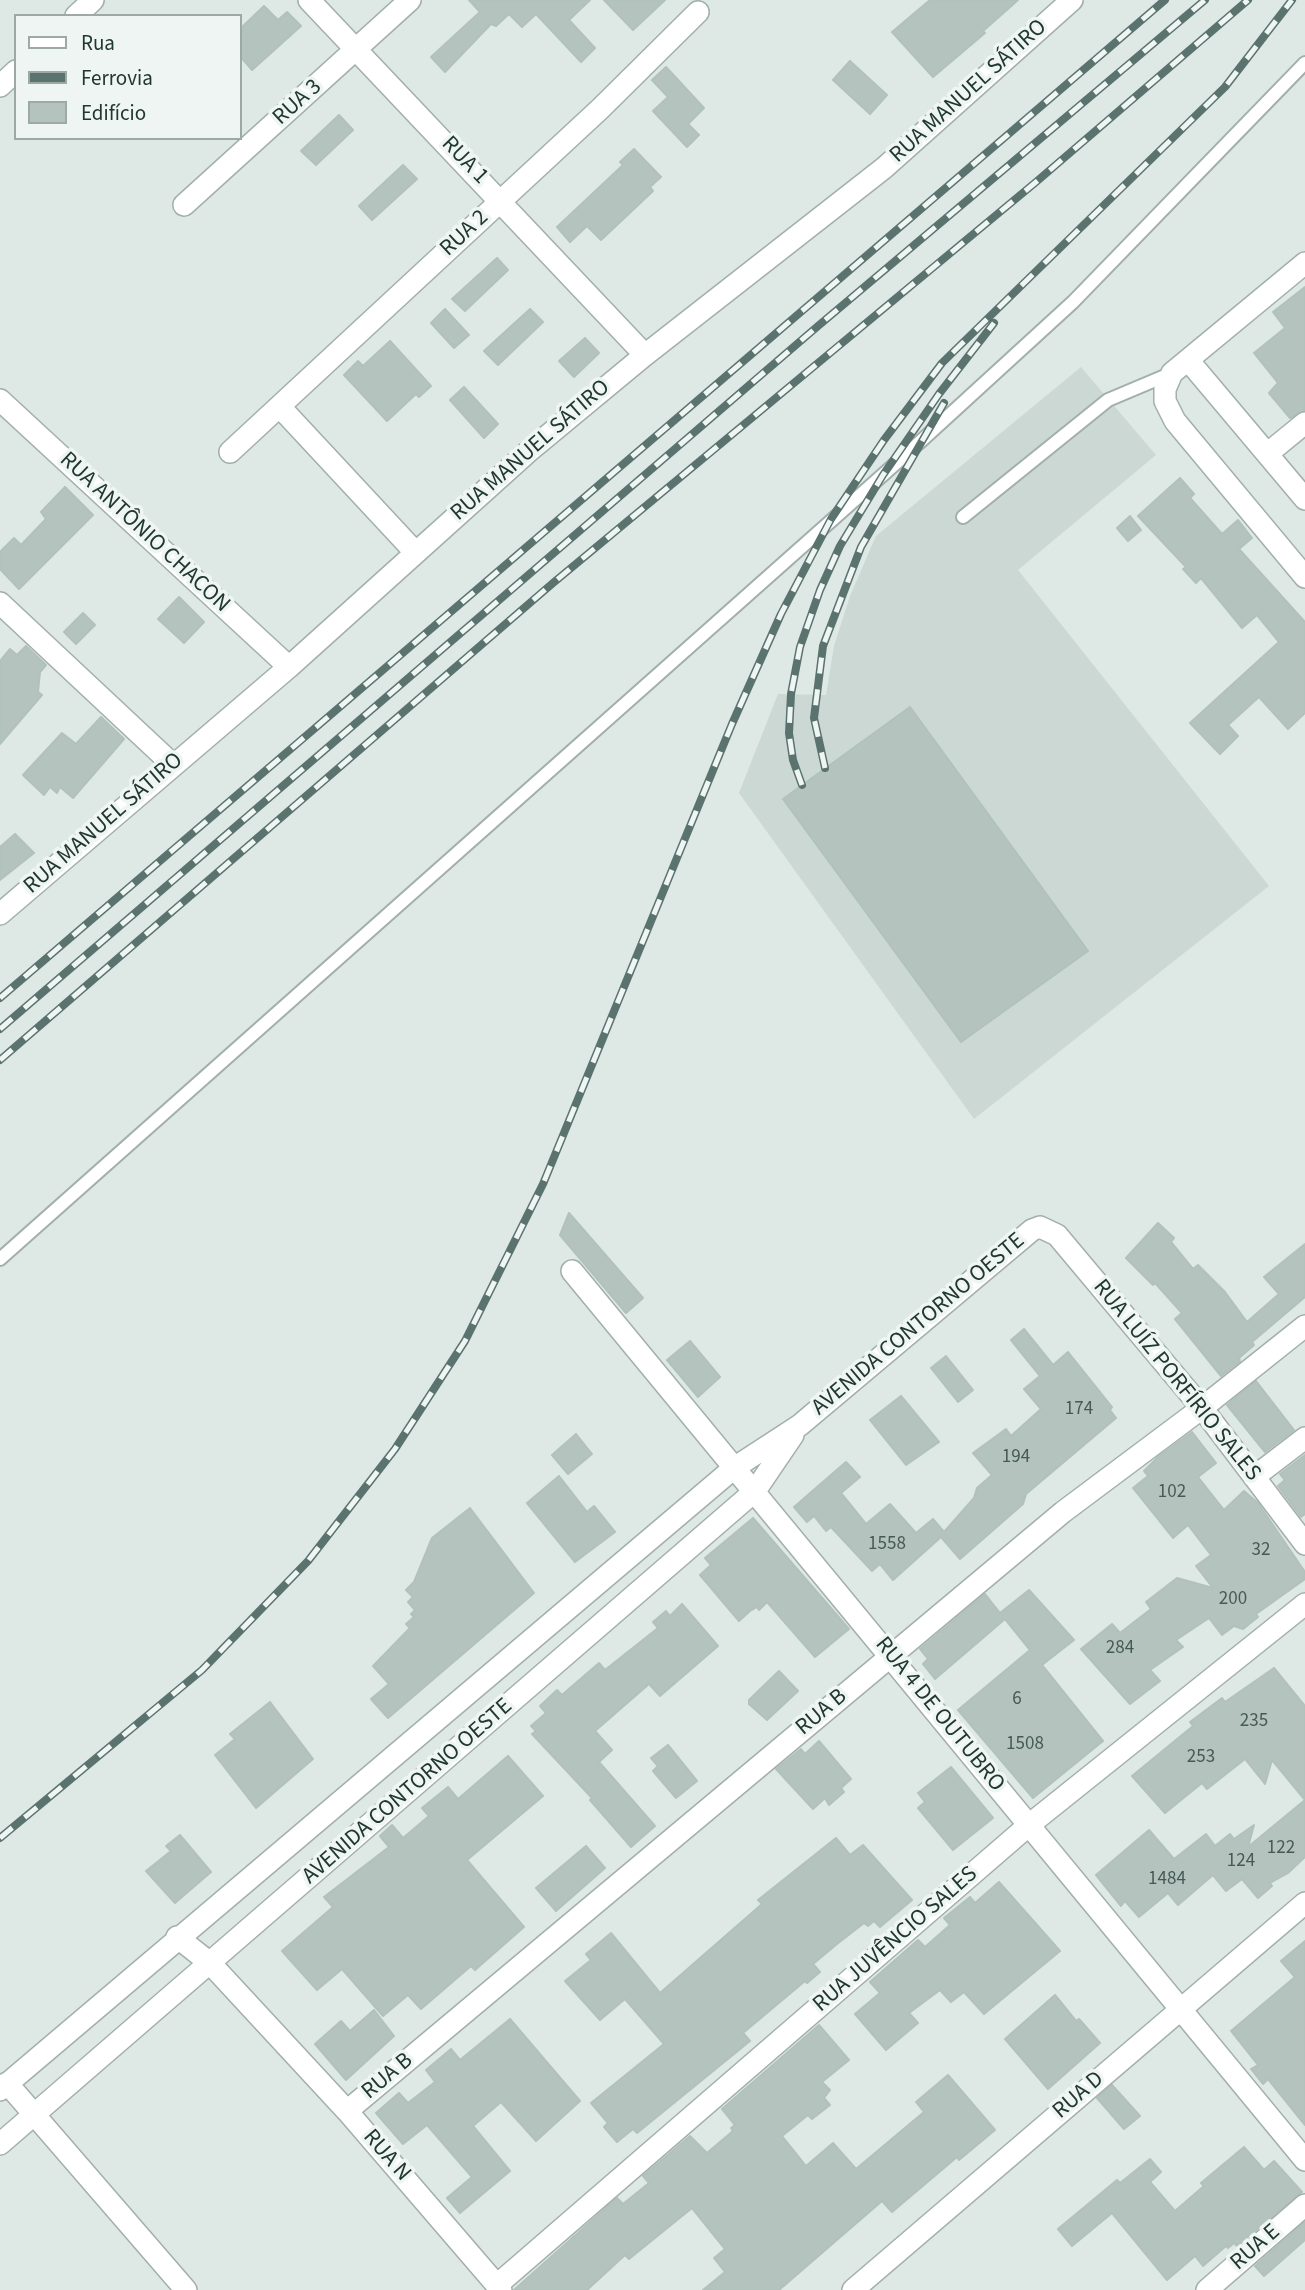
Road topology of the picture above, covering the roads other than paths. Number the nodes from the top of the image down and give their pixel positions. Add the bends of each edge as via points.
1 (93, 0) edge
2 (309, 0) edge
3 (410, 0) edge
4 (1072, 0) edge
5 (698, 12) dead end
6 (78, 14) edge
7 (357, 50) junction
8 (1305, 63) edge
9 (14, 73) edge
10 (0, 86) edge
11 (501, 200) junction
12 (184, 205) dead end
13 (1305, 263) edge
14 (645, 355) junction
15 (1180, 366) junction
16 (0, 400) edge
17 (280, 407) junction
18 (1305, 424) edge
19 (230, 452) dead end
20 (1267, 454) junction
21 (1305, 499) edge
22 (963, 517) dead end
23 (415, 552) junction
24 (1305, 577) edge
25 (0, 603) edge
26 (289, 667) junction
27 (173, 764) junction
28 (0, 914) edge
29 (1040, 1227) joint
30 (0, 1259) edge
31 (572, 1271) dead end
32 (1305, 1326) edge
33 (1202, 1408) junction
34 (800, 1425) junction
35 (1305, 1438) edge
36 (734, 1468) junction
37 (1254, 1477) junction
38 (755, 1491) junction
39 (1305, 1544) edge
40 (1305, 1604) edge
41 (891, 1656) junction
42 (481, 1680) junction
43 (503, 1709) junction
44 (1029, 1825) junction
45 (1305, 1903) edge
46 (177, 1937) junction
47 (210, 1963) junction
48 (1181, 2009) junction
49 (4, 2086) edge
50 (347, 2111) junction
51 (34, 2114) junction
52 (0, 2144) edge
53 (1305, 2160) edge
54 (1305, 2205) edge
55 (499, 2288) edge
56 (186, 2290) edge
57 (853, 2290) edge
58 (1207, 2290) edge

1 - 6 street
2 - 7 street, RUA 1
3 - 7 street, RUA 3
4 - 14 street, RUA MANUEL SÁTIRO via 884,168
5 - 11 street, RUA 2
7 - 11 street, RUA 1
7 - 12 street, RUA 3
8 - 30 lane via 1073,302 963,403
9 - 10 street
11 - 14 street, RUA 1
11 - 17 street, RUA 2
13 - 15 street
14 - 23 street, RUA MANUEL SÁTIRO
15 - 20 street
15 - 22 lane via 1108,400
15 - 24 street via 1165,389 1165,401 1175,421
16 - 26 street, RUA ANTÔNIO CHACON
17 - 19 street, RUA 2
17 - 23 street
18 - 20 street
20 - 21 street
23 - 26 street, RUA MANUEL SÁTIRO
25 - 27 street
26 - 27 street, RUA MANUEL SÁTIRO
27 - 28 street, RUA MANUEL SÁTIRO
29 - 33 street, RUA LUÍZ PORFÍRIO SALES via 1057,1235
29 - 34 street, AVENIDA CONTORNO OESTE
31 - 36 street, RUA 4 DE OUTUBRO
32 - 33 street, RUA B
33 - 37 street, RUA LUÍZ PORFÍRIO SALES
33 - 41 street, RUA B via 1063,1512
34 - 36 street, AVENIDA CONTORNO OESTE
34 - 38 street, AVENIDA CONTORNO OESTE
35 - 37 street
36 - 38 street, RUA 4 DE OUTUBRO
36 - 42 street, AVENIDA CONTORNO OESTE
37 - 39 street, RUA LUÍZ PORFÍRIO SALES
38 - 41 street, RUA 4 DE OUTUBRO
38 - 43 street, AVENIDA CONTORNO OESTE
40 - 44 street, RUA JUVÊNCIO SALES
41 - 44 street, RUA 4 DE OUTUBRO
41 - 50 street, RUA B
42 - 43 street
42 - 46 street, AVENIDA CONTORNO OESTE
43 - 47 street, AVENIDA CONTORNO OESTE
44 - 48 street, RUA 4 DE OUTUBRO
44 - 55 street, RUA JUVÊNCIO SALES
45 - 48 street, RUA D
46 - 47 street, RUA N
46 - 49 street, AVENIDA CONTORNO OESTE
47 - 50 street, RUA N
47 - 51 street, AVENIDA CONTORNO OESTE
48 - 53 street, RUA 4 DE OUTUBRO
48 - 57 street, RUA D
49 - 51 street
50 - 55 street, RUA N
51 - 52 street, AVENIDA CONTORNO OESTE
51 - 56 street
54 - 58 street, RUA E

